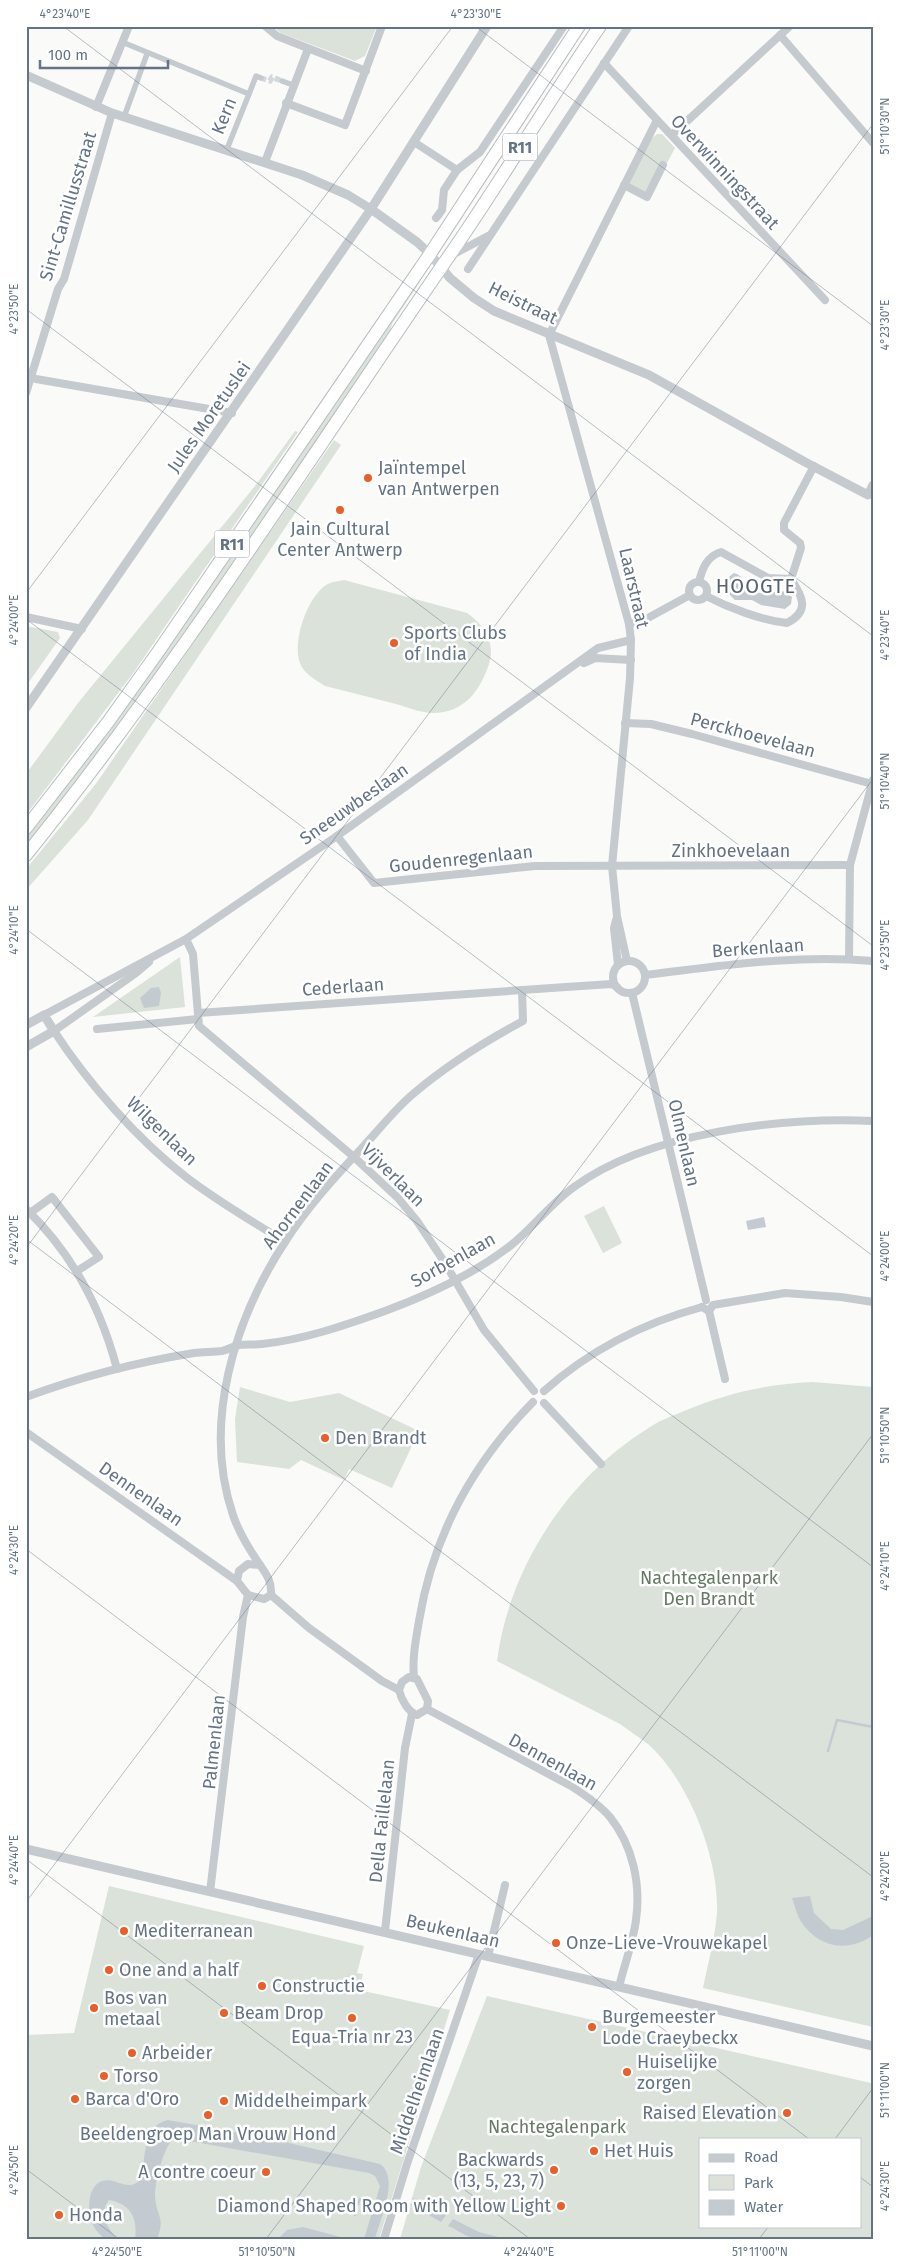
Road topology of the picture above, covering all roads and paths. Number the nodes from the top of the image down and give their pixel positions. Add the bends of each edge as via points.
1 (129, 26) edge
2 (265, 26) edge
3 (382, 26) edge
4 (487, 26) edge
5 (564, 26) edge
6 (579, 26) edge
7 (600, 26) edge
8 (629, 26) edge
9 (790, 26) edge
10 (780, 35) junction
11 (122, 42) junction
12 (308, 49) junction
13 (147, 54) junction
14 (604, 63) junction
15 (366, 71) junction
16 (26, 74) edge
17 (261, 78) dead end
18 (282, 81) tunnel mouth
19 (293, 85) junction
20 (249, 94) junction
21 (286, 103) junction
22 (96, 107) junction
23 (112, 113) junction
24 (124, 118) junction
25 (657, 120) junction
26 (672, 135) junction
27 (414, 142) junction
28 (873, 143) edge
29 (227, 149) junction
30 (265, 162) junction
31 (663, 165) dead end
32 (457, 170) junction
33 (624, 185) junction
34 (371, 209) junction
35 (436, 218) dead end
36 (490, 235) junction
37 (430, 254) junction
38 (445, 263) junction
39 (468, 269) dead end
40 (825, 300) dead end
41 (549, 335) junction
42 (29, 377) edge
43 (26, 393) edge
44 (232, 413) junction
45 (814, 466) junction
46 (873, 485) edge
47 (871, 495) edge
48 (791, 579) junction
49 (699, 582) junction
50 (690, 595) junction
51 (706, 596) junction
52 (26, 617) edge
53 (629, 624) junction
54 (82, 629) junction
55 (631, 640) junction
56 (631, 660) junction
57 (567, 671) junction
58 (26, 708) edge
59 (625, 723) junction
60 (872, 782) edge
61 (26, 828) edge
62 (337, 836) junction
63 (26, 855) edge
64 (850, 865) junction
65 (612, 866) junction
66 (618, 916) junction
67 (186, 939) junction
68 (154, 957) junction
69 (849, 959) junction
70 (627, 961) junction
71 (873, 961) edge
72 (618, 965) junction
73 (645, 975) junction
74 (613, 976) junction
75 (566, 987) junction
76 (616, 988) junction
77 (522, 990) junction
78 (632, 993) junction
79 (44, 1015) junction
80 (198, 1016) junction
81 (26, 1025) edge
82 (97, 1029) dead end
83 (54, 1031) junction
84 (26, 1047) edge
85 (873, 1121) edge
86 (669, 1144) junction
87 (354, 1156) junction
88 (28, 1211) edge
89 (285, 1242) junction
90 (77, 1271) junction
91 (454, 1280) junction
92 (873, 1302) edge
93 (708, 1305) junction
94 (237, 1346) junction
95 (117, 1369) junction
96 (725, 1379) dead end
97 (534, 1391) junction
98 (544, 1391) junction
99 (26, 1397) edge
100 (533, 1402) junction
101 (544, 1403) junction
102 (26, 1432) edge
103 (601, 1464) dead end
104 (260, 1565) junction
105 (237, 1581) junction
106 (248, 1595) junction
107 (271, 1595) junction
108 (414, 1677) junction
109 (399, 1690) junction
110 (427, 1709) junction
111 (412, 1714) junction
112 (26, 1849) edge
113 (505, 1885) dead end
114 (210, 1892) junction
115 (385, 1927) junction
116 (484, 1955) junction
117 (619, 1987) junction
118 (873, 2046) edge
119 (384, 2239) edge

1 - 11 street
2 - 12 street via 277,36
3 - 15 street
4 - 27 street, Jules Moretuslei
5 - 32 street via 480,152
6 - 37 highway, R11
7 - 38 highway, R11
8 - 14 street
9 - 10 street
10 - 26 street
10 - 28 street
11 - 13 street, Kern
11 - 22 street
12 - 15 street
12 - 19 street
13 - 20 street, Kern
13 - 24 street
14 - 25 street, Overwinningstraat
14 - 36 street
15 - 21 street via 345,125
16 - 22 street, Heistraat
17 - 20 street, Kern via 256,76
18 - 19 street
19 - 21 street
20 - 29 street, Kern
21 - 30 street
22 - 23 street, Heistraat
23 - 24 street, Heistraat
23 - 42 street, Sint-Camillusstraat via 67,270
24 - 29 street, Heistraat
25 - 26 street, Overwinningstraat
25 - 33 street
26 - 40 street, Overwinningstraat
27 - 32 street
27 - 34 street, Jules Moretuslei
29 - 30 street, Heistraat
30 - 34 street, Heistraat via 339,191
31 - 33 street via 647,197
32 - 35 street via 444,190 442,210
33 - 41 street
34 - 37 street, Heistraat
34 - 44 street, Jules Moretuslei
36 - 38 street
36 - 39 street
37 - 38 street, Heistraat
37 - 61 highway, R11 via 158,652
38 - 41 street, Heistraat via 474,298 494,311
38 - 63 highway, R11 via 165,672
41 - 45 street, Heistraat via 648,375
41 - 53 street, Laarstraat
42 - 43 street, Sint-Camillusstraat
42 - 44 street
44 - 54 street, Jules Moretuslei
45 - 47 street, Heistraat
45 - 48 street via 784,523 784,530 800,543 801,548
46 - 47 street
48 - 49 street via 768,578 721,552 706,563
48 - 51 street via 801,594 803,604 800,612 787,622 753,614
49 - 50 street via 691,585
49 - 51 street via 707,587
50 - 51 street via 697,600
50 - 53 street via 646,619
52 - 54 street
53 - 55 street, Laarstraat
54 - 58 street, Jules Moretuslei
55 - 56 street, Laarstraat
55 - 57 street, Sneeuwbeslaan via 598,648
56 - 57 street, Sneeuwbeslaan via 595,658
56 - 59 street, Laarstraat
57 - 62 street, Sneeuwbeslaan
59 - 60 street, Perckhoevelaan via 651,724
59 - 65 street, Laarstraat
60 - 64 street
62 - 65 street, Goudenregenlaan via 374,883 535,866
62 - 67 street, Sneeuwbeslaan
64 - 65 street, Zinkhoevelaan
64 - 69 street
65 - 66 street, Laarstraat
66 - 70 street, Laarstraat
66 - 72 street, Laarstraat via 614,928
67 - 68 street, Sneeuwbeslaan
67 - 80 street via 193,954
68 - 79 street, Sneeuwbeslaan
68 - 83 street, Sneeuwbeslaan
69 - 71 street, Berkenlaan
69 - 73 street, Berkenlaan via 748,961
70 - 72 street
70 - 73 street via 641,966
72 - 74 street
73 - 78 street via 641,988
74 - 75 street, Cederlaan via 610,980
74 - 76 street
75 - 76 street, Cederlaan via 612,984
75 - 77 street, Cederlaan
76 - 78 street
77 - 80 street, Cederlaan
77 - 87 street, Ahornenlaan via 523,1021 472,1050 412,1095
78 - 86 street, Olmenlaan
79 - 81 street
79 - 83 street, Wilgenlaan
80 - 82 street, Cederlaan
80 - 87 street, Vijverlaan via 199,1026
83 - 84 street
83 - 89 street, Wilgenlaan via 104,1096 159,1154 186,1178
85 - 86 street, Sorbenlaan via 783,1122 725,1130
86 - 91 street, Sorbenlaan via 622,1160 575,1186 512,1244
86 - 93 street, Olmenlaan
87 - 89 street, Ahornenlaan via 320,1194
87 - 91 street, Vijverlaan via 417,1221
88 - 90 street
88 - 90 street via 52,1197 99,1257
89 - 94 street, Ahornenlaan via 256,1293
90 - 95 street via 106,1330
91 - 94 street, Sorbenlaan via 402,1304 349,1323 286,1340
91 - 97 street, Vijverlaan via 484,1330
92 - 93 street via 785,1293
93 - 96 street, Olmenlaan
93 - 98 street via 653,1322 619,1339 581,1362
94 - 95 street, Sorbenlaan
94 - 104 street, Ahornenlaan via 224,1389 220,1433 224,1476 233,1515
95 - 99 street, Sorbenlaan
97 - 98 street
97 - 100 street via 531,1396
98 - 101 street
100 - 101 street
100 - 108 street via 478,1467 449,1519 422,1603 414,1653
101 - 103 street
102 - 105 street, Dennenlaan
104 - 105 street via 248,1564 239,1572
104 - 107 street via 272,1585
105 - 106 street, Dennenlaan
106 - 107 street via 264,1598
106 - 114 street, Palmenlaan
107 - 109 street via 309,1628
108 - 109 street via 405,1680
108 - 110 street via 427,1698
109 - 111 street
110 - 111 street via 420,1715
110 - 117 street, Dennenlaan via 571,1786 610,1817 631,1855 638,1899 633,1935
111 - 115 street, Della Faillelaan via 405,1748
112 - 114 street, Beukenlaan
113 - 116 street, Middelheimlaan
114 - 115 street, Beukenlaan
115 - 116 street, Beukenlaan
116 - 117 street, Beukenlaan
116 - 119 street, Middelheimlaan via 407,2164
117 - 118 street, Beukenlaan

